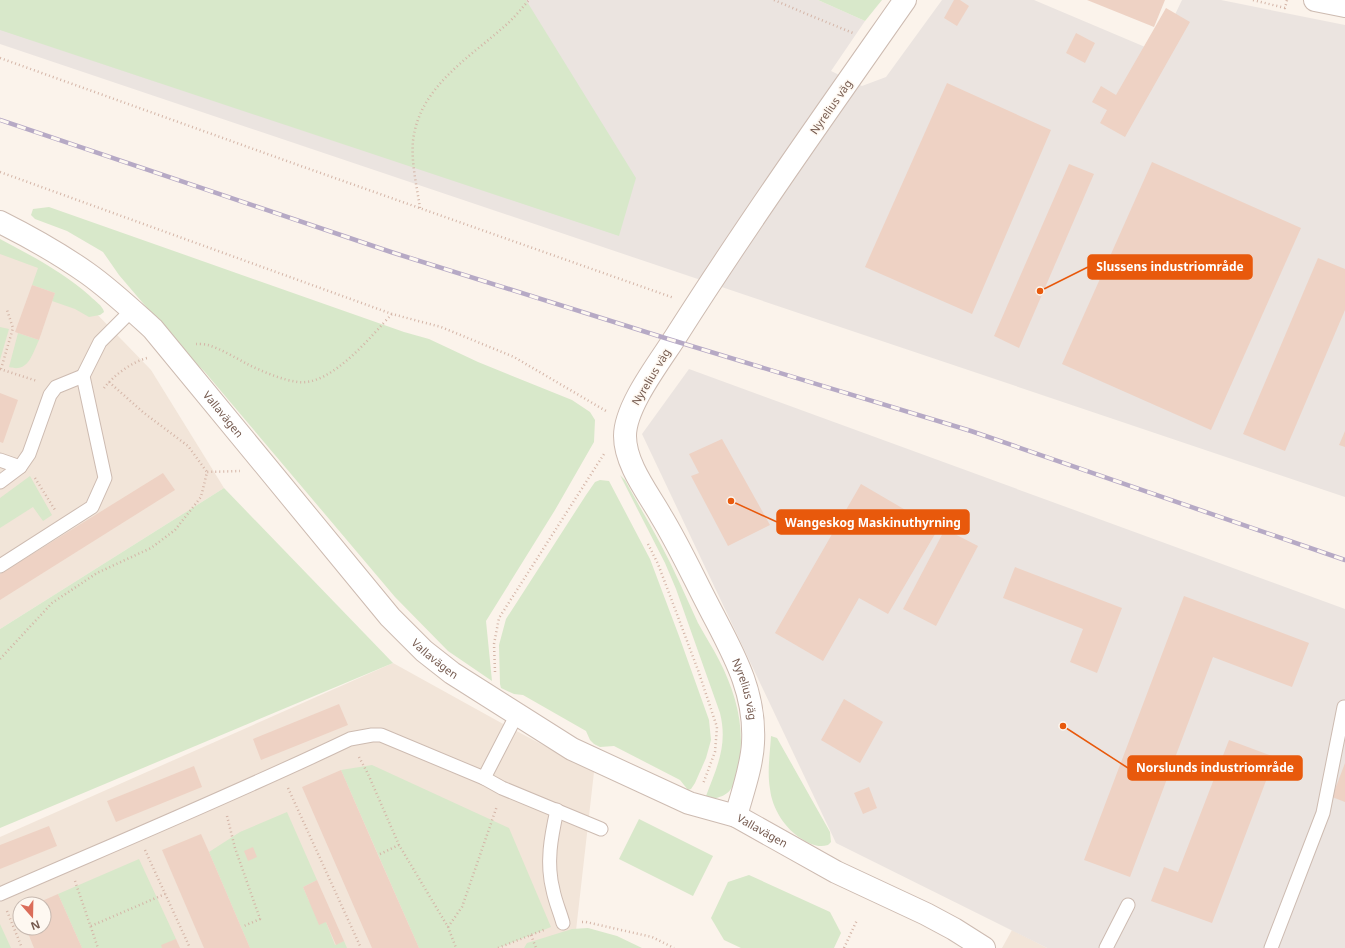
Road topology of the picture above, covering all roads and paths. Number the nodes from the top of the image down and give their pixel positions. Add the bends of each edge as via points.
1 (529, 0) edge
2 (774, 0) edge
3 (904, 0) edge
4 (1253, 0) edge
5 (1287, 0) edge
6 (1315, 0) edge
7 (1345, 6) edge
8 (856, 33) dead end
9 (0, 58) edge
10 (0, 172) edge
11 (420, 208) junction
12 (0, 222) edge
13 (680, 300) dead end
14 (7, 310) dead end
15 (132, 310) junction
16 (392, 314) junction
17 (173, 353) junction
18 (0, 369) edge
19 (83, 376) junction
20 (109, 382) junction
21 (56, 387) junction
22 (90, 410) junction
23 (626, 422) junction
24 (605, 452) dead end
25 (0, 460) edge
26 (20, 467) junction
27 (268, 468) junction
28 (207, 472) junction
29 (32, 473) dead end
30 (0, 482) edge
31 (56, 513) dead end
32 (0, 566) edge
33 (0, 659) edge
34 (495, 700) junction
35 (1344, 707) dead end
36 (517, 714) junction
37 (350, 738) junction
38 (281, 772) junction
39 (484, 778) junction
40 (502, 788) junction
41 (222, 798) junction
42 (557, 810) junction
43 (736, 816) junction
44 (602, 829) dead end
45 (138, 834) junction
46 (399, 845) junction
47 (380, 854) dead end
48 (69, 864) junction
49 (0, 894) edge
50 (165, 894) junction
51 (1128, 905) dead end
52 (6, 910) dead end
53 (857, 920) dead end
54 (563, 923) junction
55 (91, 926) junction
56 (244, 926) dead end
57 (448, 927) junction
58 (531, 935) junction
59 (22, 948) edge
60 (98, 948) edge
61 (190, 948) edge
62 (361, 948) edge
63 (456, 948) edge
64 (498, 948) edge
65 (536, 948) edge
66 (674, 948) edge
67 (844, 948) edge
68 (984, 948) edge
69 (1106, 948) edge
70 (1271, 948) edge

1 - 11 path via 508,24 450,72 423,107 418,119 413,155
2 - 8 path
3 - 23 street, Nyrelius väg via 721,266 639,395
4 - 5 path via 1285,8
6 - 7 street
9 - 11 path
10 - 16 path
11 - 13 path
12 - 15 street, Vallavägen via 41,243 88,273
14 - 18 path via 13,328
15 - 17 street, Vallavägen via 153,329
15 - 19 lane via 100,342
16 - 17 path via 351,358 325,376 311,381 286,379 258,369 207,344 193,344
16 - 23 path via 441,327 514,357
17 - 20 path via 144,358
17 - 27 street, Vallavägen
18 - 21 path
19 - 21 lane
19 - 22 lane
20 - 22 path
20 - 28 path via 144,413 188,446
21 - 26 lane via 50,395 29,454
22 - 32 lane via 105,478 92,508
23 - 43 street, Nyrelius väg via 626,448 632,466 673,536 732,652 748,692 753,744
24 - 34 path via 499,618 494,644
25 - 26 lane
26 - 30 lane
27 - 28 path via 255,471
27 - 34 street, Vallavägen via 390,616 424,651 452,673
28 - 33 path via 201,497 175,530 151,548 96,573 52,603
29 - 31 path
34 - 36 street, Vallavägen
35 - 70 lane via 1323,813
36 - 39 lane
36 - 43 street, Vallavägen via 572,749 689,803
37 - 38 lane
37 - 39 lane via 381,735
37 - 46 path
38 - 41 lane
38 - 62 path
39 - 40 lane
40 - 42 lane
40 - 57 path via 462,907
41 - 45 lane
41 - 56 path via 235,848 260,919
42 - 44 lane
42 - 54 lane via 550,842 549,864 552,890
43 - 68 street, Vallavägen via 836,872 940,921
45 - 48 lane
45 - 50 path
46 - 47 path
46 - 57 path
48 - 49 lane
48 - 55 path
50 - 55 path
50 - 61 path
51 - 69 lane
52 - 59 path
53 - 67 path
54 - 58 path
54 - 66 path via 586,922 652,937
55 - 60 path
57 - 63 path
58 - 64 path
58 - 65 path

